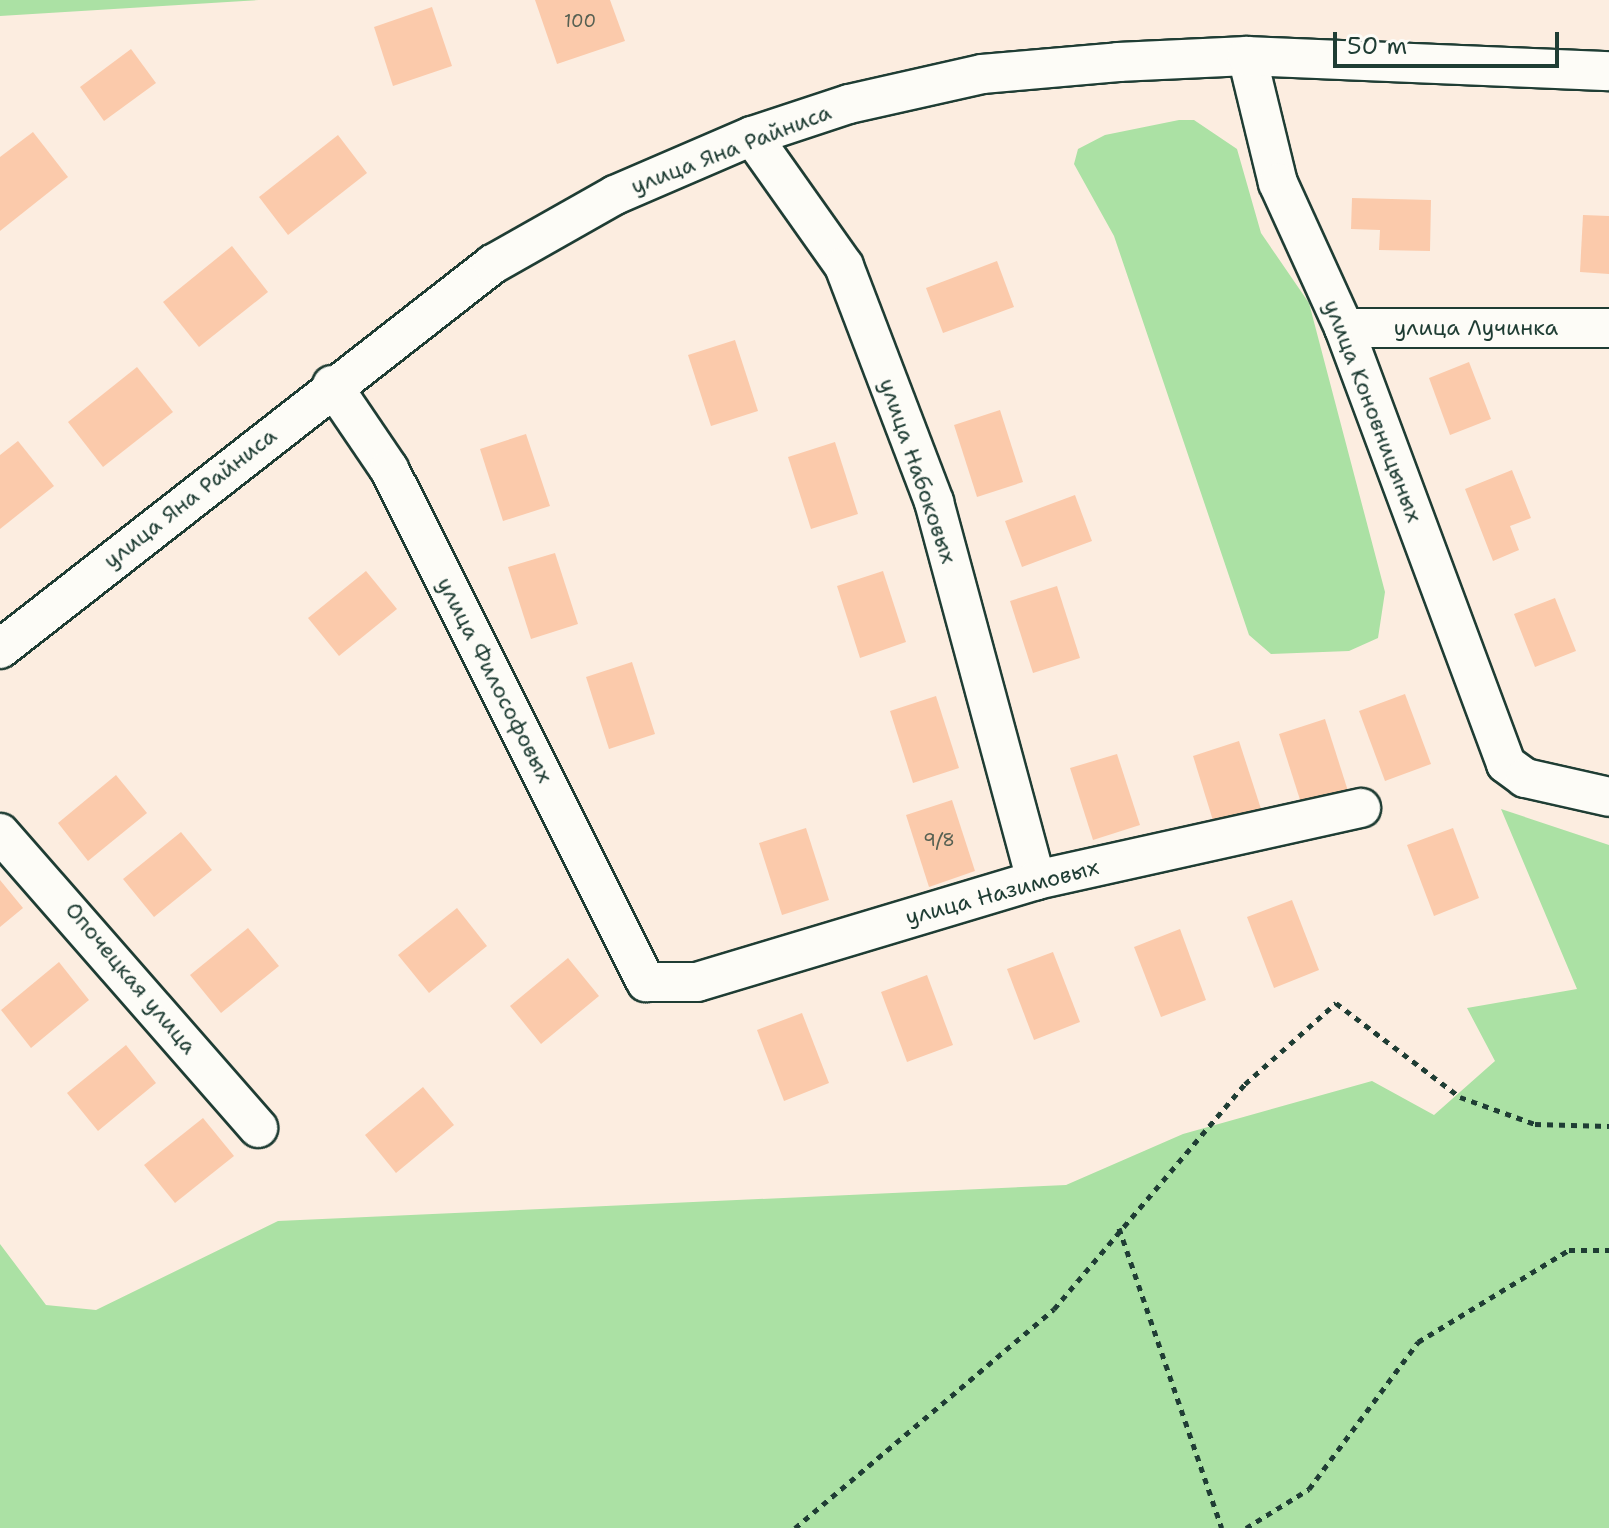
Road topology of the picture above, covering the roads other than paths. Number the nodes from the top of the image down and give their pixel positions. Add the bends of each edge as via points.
1 (1247, 56) junction
2 (1609, 71) edge
3 (752, 136) junction
4 (1344, 328) junction
5 (1609, 328) edge
6 (332, 385) junction
7 (0, 649) edge
8 (1609, 797) edge
9 (1361, 808) dead end
10 (0, 833) edge
11 (1036, 880) junction
12 (646, 982) joint
13 (258, 1128) dead end

1 - 2 street, улица Яна Райниса
1 - 3 street, улица Яна Райниса via 982,74 849,104
1 - 4 street, улица Коновницыных via 1278,183
3 - 6 street, улица Яна Райниса via 615,195 493,264
3 - 11 street, улица Набоковых via 844,266 934,502
4 - 5 street, улица Лучинка
4 - 8 street, улица Коновницыных via 1506,764 1525,778
6 - 7 street, улица Яна Райниса
6 - 12 street, улица Философовых via 389,469
9 - 11 street, улица Назимовых
10 - 13 street, Опочецкая улица
11 - 12 street, улица Назимовых via 697,982

